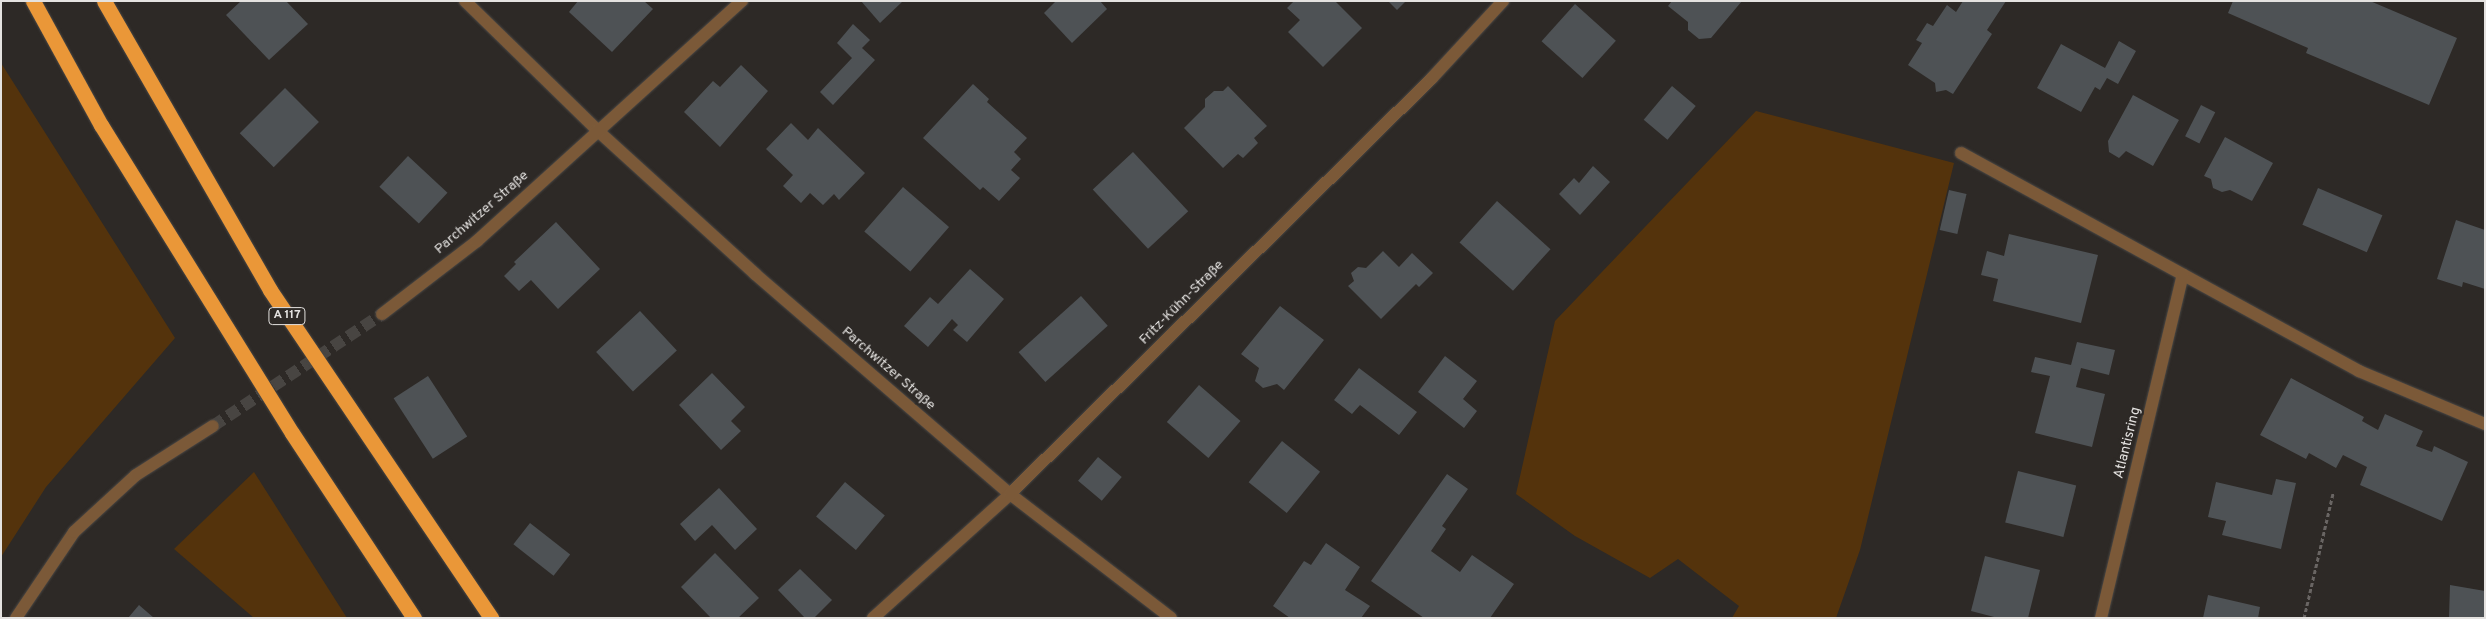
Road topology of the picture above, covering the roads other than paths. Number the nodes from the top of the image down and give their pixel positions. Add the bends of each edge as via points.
1 (33, 1) edge
2 (104, 1) edge
3 (465, 1) edge
4 (742, 1) edge
5 (1503, 1) edge
6 (597, 130) junction
7 (1961, 153) dead end
8 (2183, 275) junction
9 (382, 314) tunnel mouth
10 (2485, 424) edge
11 (212, 426) tunnel mouth
12 (1010, 494) junction
13 (16, 618) edge
14 (414, 618) edge
15 (491, 618) edge
16 (873, 618) edge
17 (1171, 618) edge
18 (2101, 618) edge

1 - 14 highway via 101,125 147,200 292,434
2 - 15 highway, A 117 via 270,290
3 - 6 street, Parchwitzer Straße
4 - 6 street
5 - 12 street, Fritz-Kühn-Straße via 1432,78
6 - 9 street, Parchwitzer Straße via 477,241
6 - 12 street, Parchwitzer Straße via 755,274
7 - 8 street
8 - 10 street via 2359,371
8 - 18 street, Atlantisring
11 - 13 street via 136,475 74,532
12 - 16 street, Fritz-Kühn-Straße
12 - 17 street, Parchwitzer Straße

